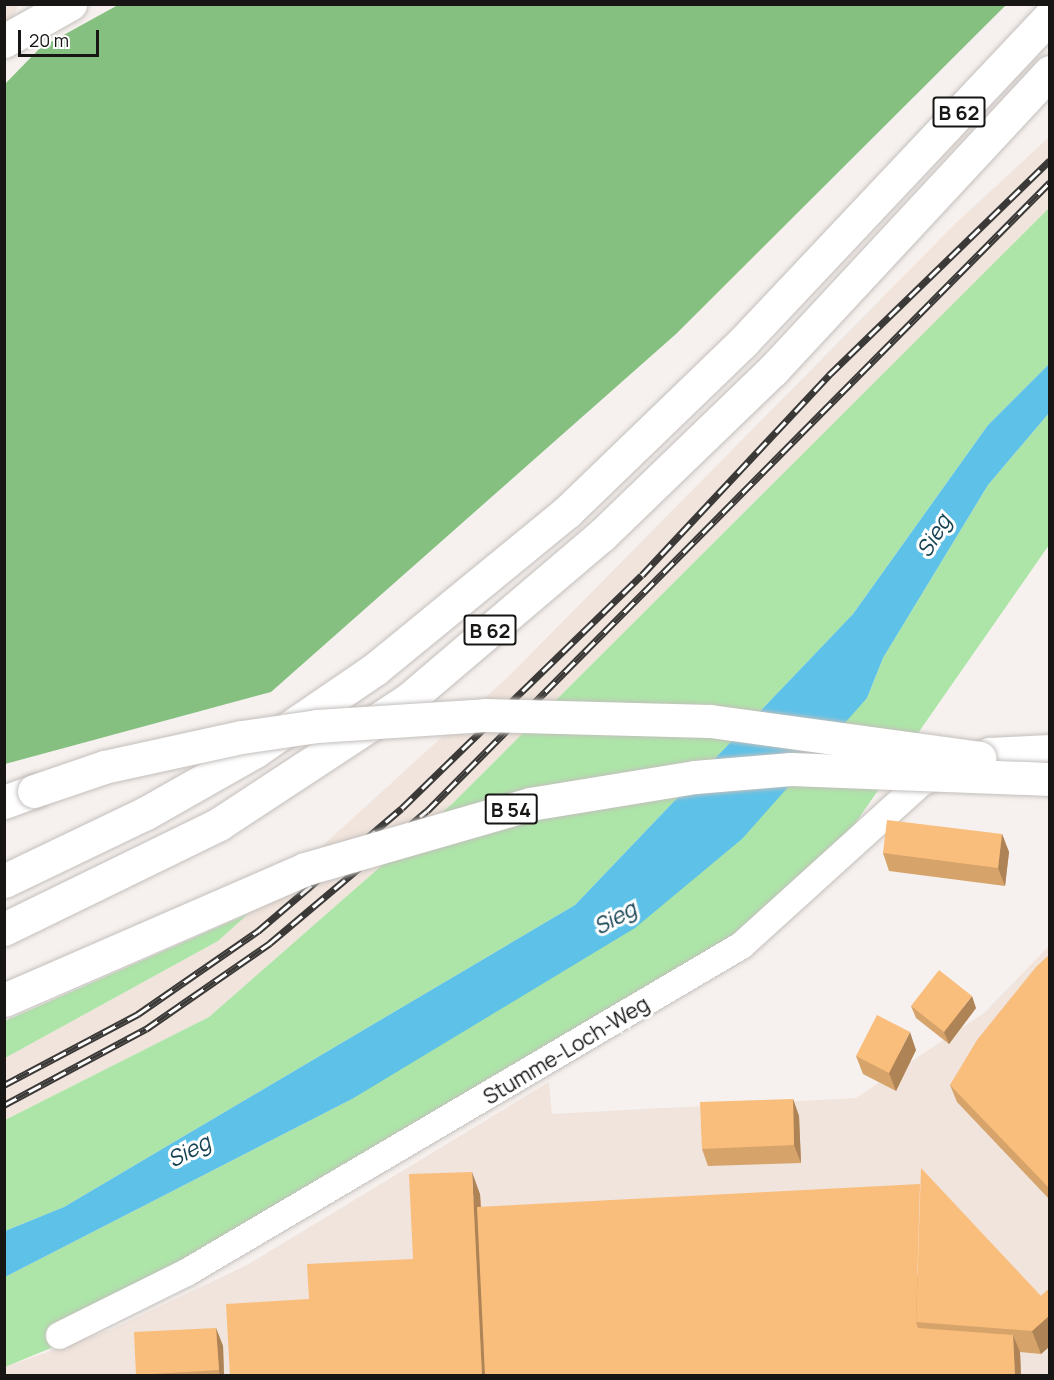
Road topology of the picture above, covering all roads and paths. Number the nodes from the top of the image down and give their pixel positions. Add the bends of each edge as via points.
1 (70, 4) edge
2 (1050, 16) edge
3 (4, 40) edge
4 (1050, 72) edge
5 (1050, 748) edge
6 (4, 802) edge
7 (4, 881) edge
8 (4, 928) edge
9 (4, 1000) edge
10 (59, 1335) dead end

1 - 3 main road
2 - 7 main road, B 62 via 743,342 567,512 375,669 202,781
4 - 8 main road, B 62 via 773,370 602,535 409,699 219,824
5 - 10 street, Stumme-Loch-Weg via 989,751 921,782 741,945 186,1272
6 - 9 main road, B 54, bridge via 173,750 274,732 411,718 564,714 710,721 914,747 1050,779 791,770 683,778 530,804 305,869

